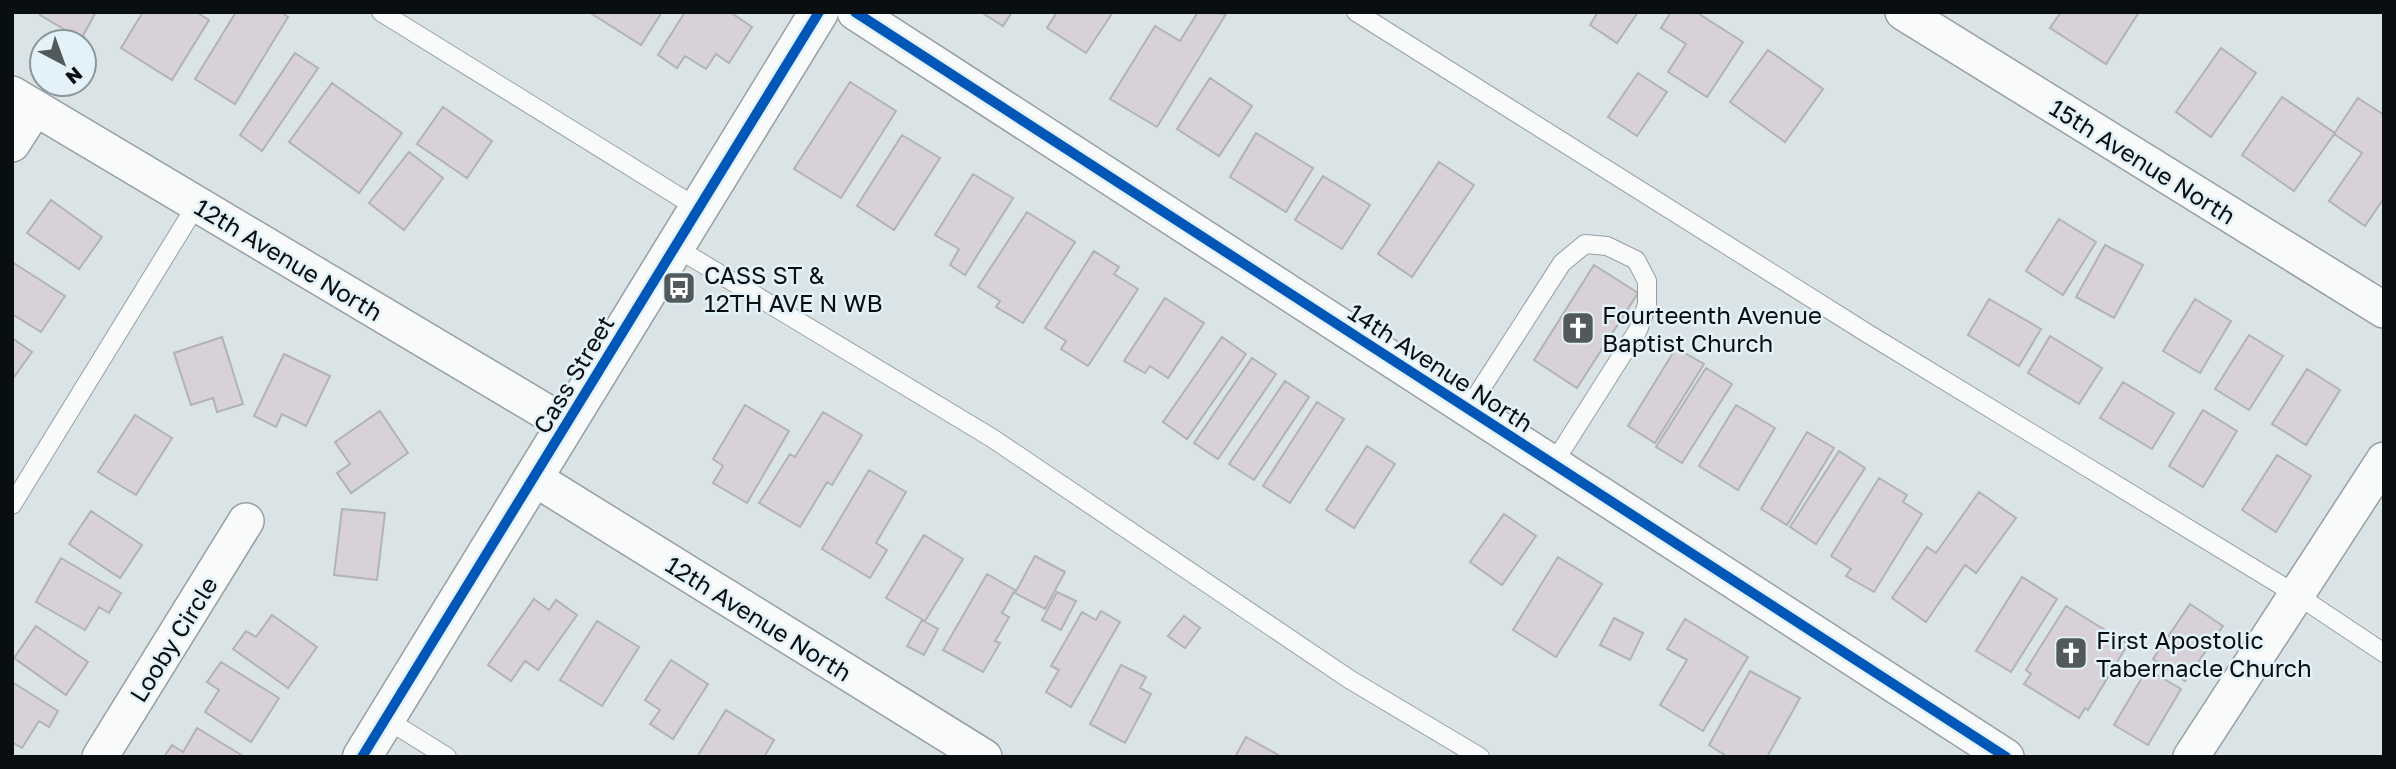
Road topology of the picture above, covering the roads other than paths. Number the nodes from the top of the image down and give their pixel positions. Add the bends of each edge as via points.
1 (381, 12) edge
2 (819, 12) edge
3 (855, 12) edge
4 (1356, 12) edge
5 (1903, 12) edge
6 (24, 101) edge
7 (12, 144) edge
8 (197, 204) junction
9 (699, 209) junction
10 (675, 247) junction
11 (2384, 310) edge
12 (1468, 409) junction
13 (566, 424) junction
14 (2384, 460) edge
15 (1553, 464) junction
16 (534, 478) junction
17 (12, 505) edge
18 (246, 521) dead end
19 (2297, 595) junction
20 (2384, 653) edge
21 (386, 719) junction
22 (100, 757) edge
23 (362, 757) edge
24 (447, 757) edge
25 (984, 757) edge
26 (1480, 757) edge
27 (2006, 757) edge
28 (2191, 757) edge

1 - 9 lane
2 - 9 street, Cass Street
3 - 12 street, 14th Avenue North
4 - 19 lane via 1870,335
5 - 11 street, 15th Avenue North
6 - 7 street
6 - 8 street, 12th Avenue North
8 - 13 street, 12th Avenue North
8 - 17 lane
9 - 10 street, Cass Street
10 - 13 street, Cass Street
10 - 26 lane via 992,438 1349,679
12 - 15 street, 14th Avenue North
12 - 15 lane via 1562,263 1585,244 1607,246 1636,260 1647,281 1647,305 1638,330
13 - 16 street, Cass Street
14 - 19 street
15 - 27 street, 14th Avenue North
16 - 21 street, Cass Street
16 - 25 street, 12th Avenue North
18 - 22 street, Looby Circle
19 - 20 lane
19 - 28 street
21 - 23 street, Cass Street
21 - 24 lane

